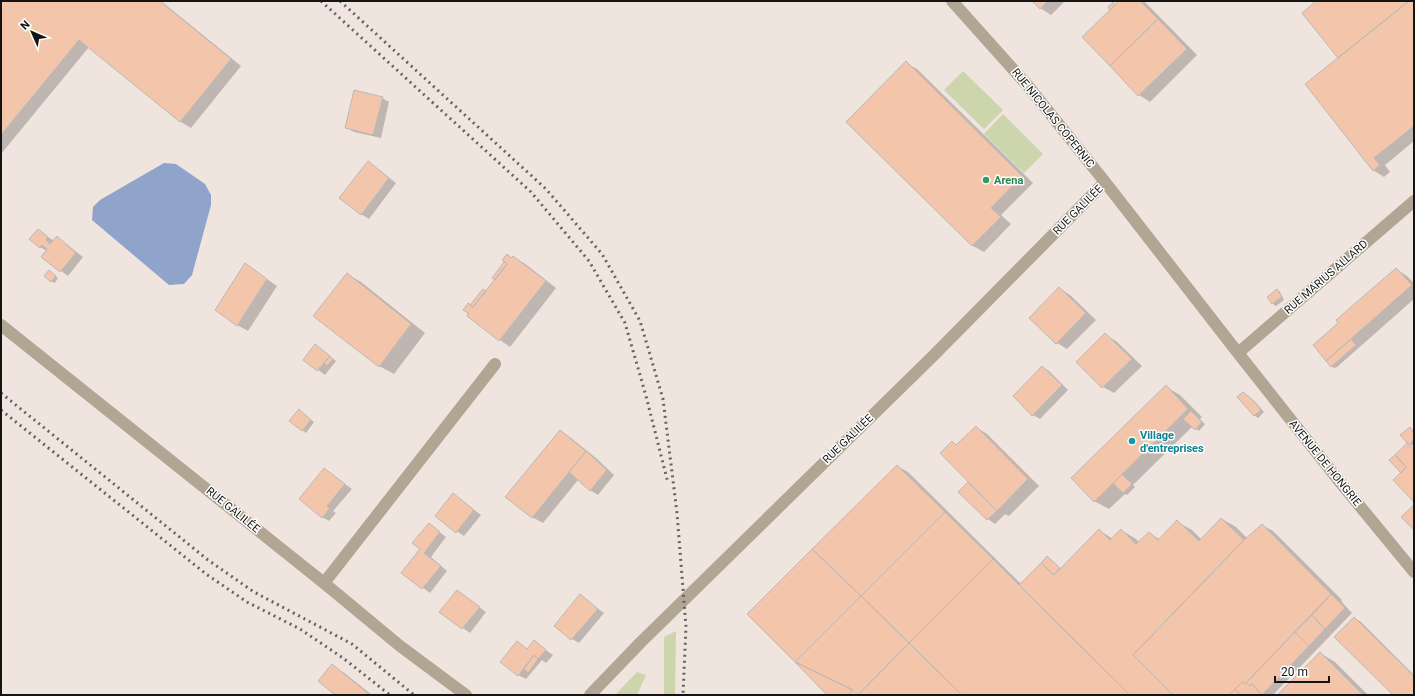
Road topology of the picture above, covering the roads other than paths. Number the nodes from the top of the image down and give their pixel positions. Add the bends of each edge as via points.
1 (952, 1) edge
2 (1105, 182) junction
3 (1414, 201) edge
4 (1, 325) edge
5 (1238, 353) junction
6 (495, 364) dead end
7 (1414, 572) edge
8 (324, 583) junction
9 (466, 695) edge
10 (590, 695) edge

1 - 2 street, RUE NICOLAS COPERNIC via 1028,86
2 - 5 street, RUE NICOLAS COPERNIC
2 - 10 street, RUE GALILÉE
3 - 5 street, RUE MARIUS ALLARD
4 - 8 street, RUE GALILÉE
5 - 7 street, AVENUE DE HONGRIE
6 - 8 street
8 - 9 street, RUE GALILÉE via 400,646

